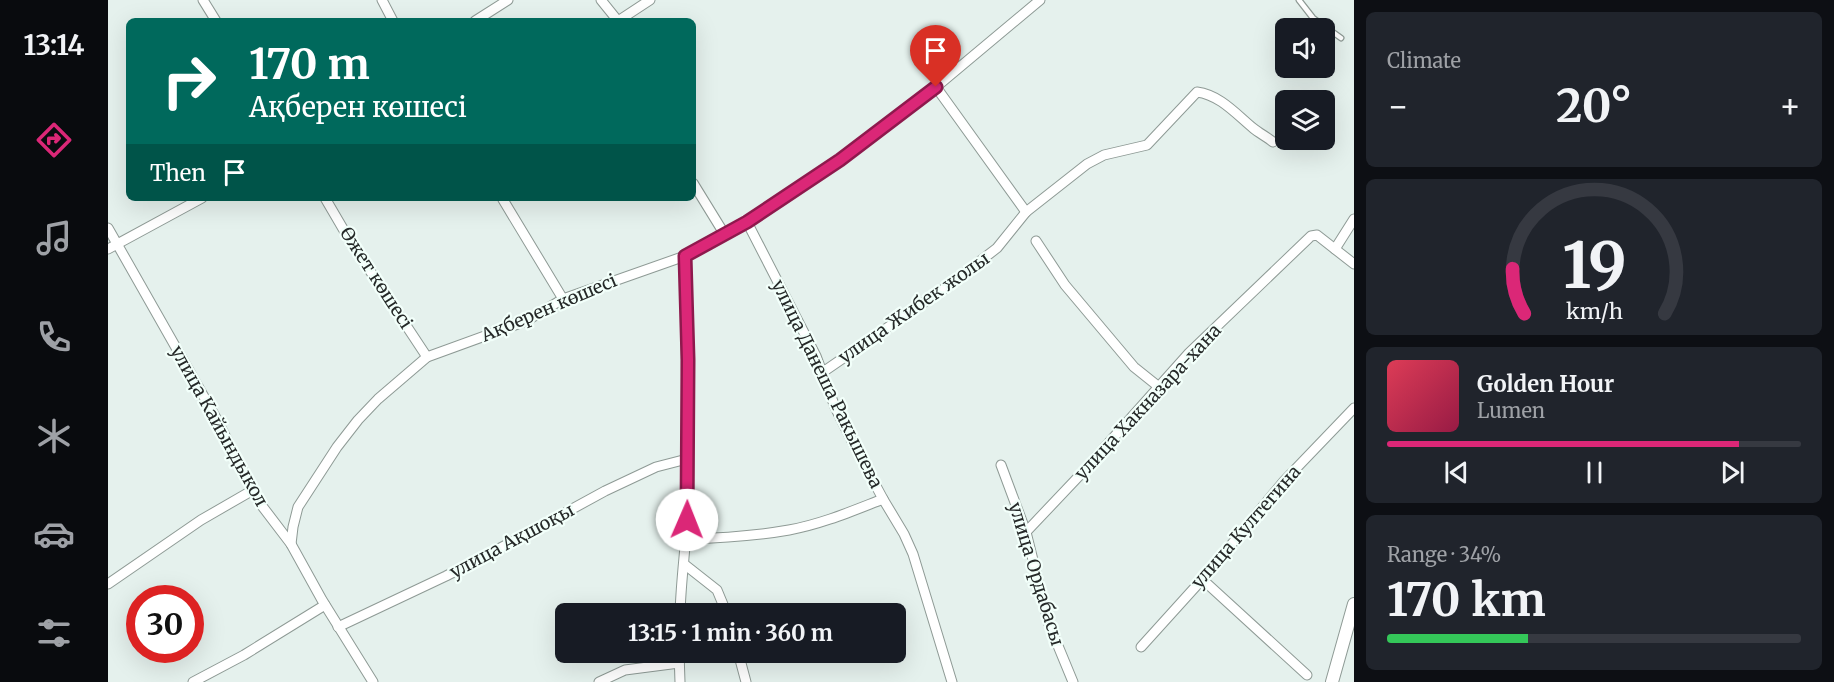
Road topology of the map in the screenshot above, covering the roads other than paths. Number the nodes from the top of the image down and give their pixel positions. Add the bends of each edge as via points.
1 (203, 0) edge
2 (382, 0) edge
3 (508, 0) edge
4 (601, 0) edge
5 (650, 0) edge
6 (1040, 0) edge
7 (1299, 0) edge
8 (214, 18) edge
9 (391, 18) edge
10 (480, 18) edge
11 (616, 18) edge
12 (623, 18) edge
13 (1341, 38) dead end
14 (936, 87) junction
15 (1273, 142) dead end
16 (696, 188) edge
17 (196, 201) edge
18 (327, 201) edge
19 (504, 201) edge
20 (1026, 212) junction
21 (1354, 219) edge
22 (747, 222) junction
23 (108, 228) edge
24 (725, 235) junction
25 (1036, 242) dead end
26 (117, 243) junction
27 (108, 249) edge
28 (1335, 249) junction
29 (685, 256) junction
30 (1354, 264) edge
31 (563, 299) junction
32 (427, 357) junction
33 (823, 372) junction
34 (1159, 387) junction
35 (1354, 408) edge
36 (687, 459) junction
37 (1001, 465) dead end
38 (253, 490) junction
39 (883, 500) junction
40 (1026, 532) junction
41 (687, 540) junction
42 (291, 544) junction
43 (684, 564) junction
44 (1202, 579) junction
45 (108, 584) edge
46 (681, 603) edge
47 (722, 603) edge
48 (1354, 604) edge
49 (325, 605) junction
50 (338, 627) junction
51 (1349, 643) edge
52 (1141, 647) dead end
53 (679, 663) joint
54 (741, 663) edge
55 (1307, 675) dead end
56 (193, 682) edge
57 (373, 682) edge
58 (599, 682) edge
59 (680, 682) edge
60 (746, 682) edge
61 (952, 682) edge
62 (1073, 682) edge
63 (1332, 682) edge

1 - 8 street
2 - 9 street
3 - 10 street
4 - 11 street
5 - 12 street
6 - 14 street, Ақберен көшесі
7 - 13 lane via 1313,18
14 - 20 street
14 - 22 street, Ақберен көшесі via 840,160
15 - 20 street, улица Жибек жолы via 1208,93 1197,92 1147,145 1104,155
16 - 24 street
17 - 26 street
18 - 32 street, Өжет көшесі
19 - 31 street
20 - 33 street, улица Жибек жолы via 997,248
21 - 28 street
22 - 24 street, Ақберен көшесі
22 - 33 street, улица Данеша Ракышева
23 - 26 street, улица Кайындыкол
24 - 29 street, Ақберен көшесі
25 - 34 street via 1065,285 1134,367
26 - 27 street
26 - 38 street, улица Кайындыкол
28 - 30 street, улица Хакназара-хана
28 - 34 street, улица Хакназара-хана via 1311,236
29 - 31 street, Ақберен көшесі
29 - 36 street
31 - 32 street, Ақберен көшесі via 526,321
32 - 42 street, Ақберен көшесі via 378,399 337,447 298,507
33 - 39 street, улица Данеша Ракышева via 835,407
34 - 40 street, улица Хакназара-хана
35 - 44 street, улица Култегина via 1284,481
36 - 41 street
36 - 50 street, улица Ақшоқы via 626,481 487,555
37 - 40 street, улица Ордабасы
38 - 42 street, улица Кайындыкол
38 - 45 street via 201,520
39 - 41 street via 791,530
39 - 61 street, улица Данеша Ракышева via 913,554
40 - 62 street, улица Ордабасы via 1049,624
41 - 43 street
42 - 49 street, улица Кайындыкол
43 - 46 street
43 - 47 street via 717,590
44 - 52 street, улица Култегина
44 - 55 street
48 - 51 street
49 - 50 street, улица Кайындыкол
49 - 56 street
50 - 57 street, улица Кайындыкол
51 - 63 street
53 - 58 street via 625,670
53 - 59 street
54 - 60 street

